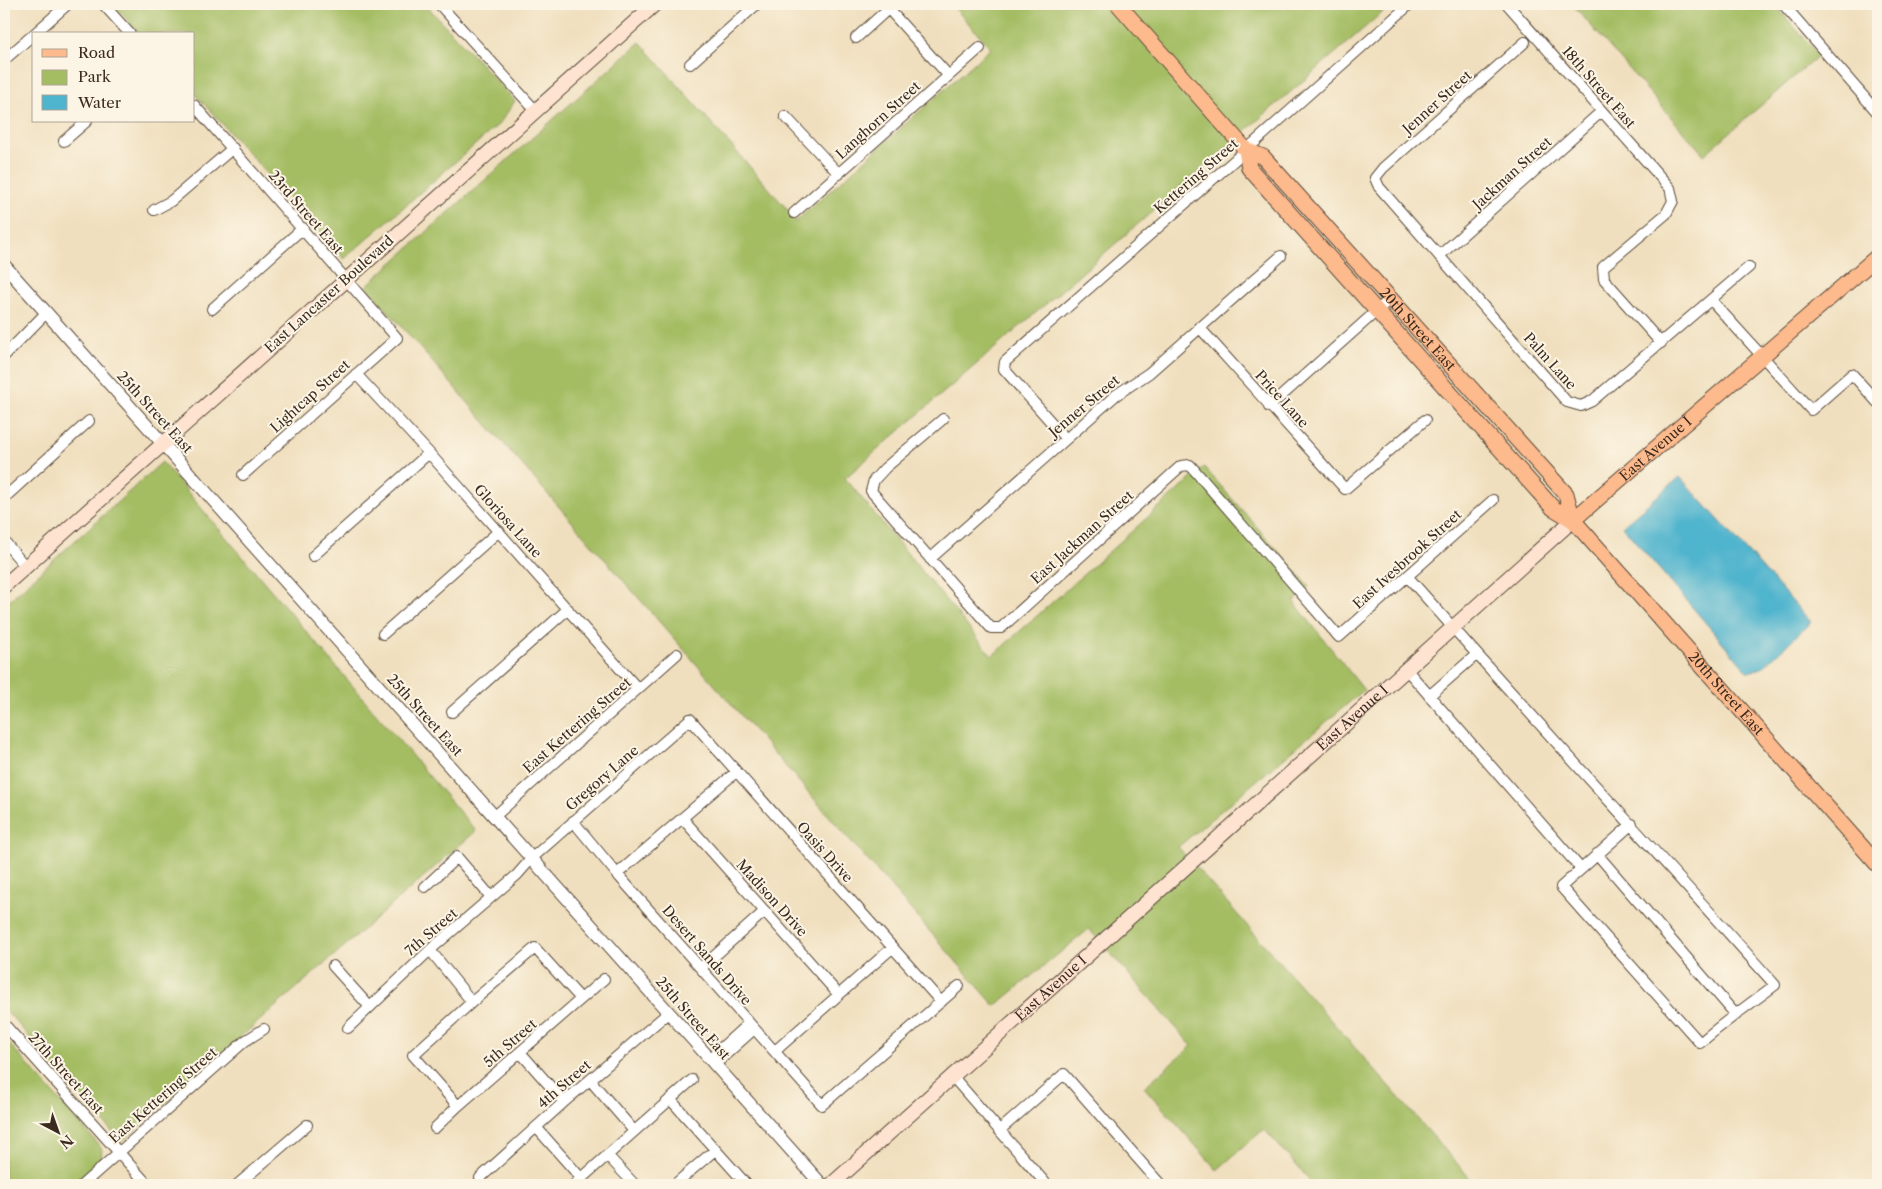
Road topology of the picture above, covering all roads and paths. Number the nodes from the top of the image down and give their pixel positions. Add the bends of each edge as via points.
1 (68, 4) edge
2 (103, 4) edge
3 (440, 4) edge
4 (655, 4) edge
5 (757, 4) edge
6 (1118, 4) edge
7 (1410, 4) edge
8 (1507, 4) edge
9 (1783, 4) edge
10 (886, 6) edge
11 (36, 32) edge
12 (128, 32) edge
13 (32, 36) edge
14 (856, 38) dead end
15 (1525, 42) dead end
16 (980, 48) dead end
17 (4, 60) edge
18 (690, 64) dead end
19 (948, 75) junction
20 (195, 106) edge
21 (535, 110) junction
22 (1602, 111) junction
23 (1878, 113) edge
24 (785, 116) dead end
25 (86, 122) edge
26 (64, 140) dead end
27 (232, 148) junction
28 (1246, 150) junction
29 (839, 174) junction
30 (1379, 187) joint
31 (154, 210) dead end
32 (794, 213) dead end
33 (303, 228) junction
34 (1281, 256) dead end
35 (1440, 256) junction
36 (1877, 259) edge
37 (4, 266) edge
38 (1749, 268) dead end
39 (346, 279) junction
40 (1390, 299) junction
41 (1712, 301) junction
42 (212, 309) dead end
43 (1378, 312) junction
44 (45, 314) junction
45 (1199, 327) junction
46 (396, 338) joint
47 (1661, 343) junction
48 (4, 356) edge
49 (1763, 357) junction
50 (356, 374) junction
51 (1878, 403) edge
52 (1270, 407) junction
53 (943, 420) dead end
54 (1425, 420) dead end
55 (89, 421) dead end
56 (1066, 439) junction
57 (162, 443) junction
58 (429, 453) junction
59 (243, 475) dead end
60 (4, 498) edge
61 (1493, 500) dead end
62 (1573, 520) junction
63 (498, 531) junction
64 (4, 541) edge
65 (313, 556) dead end
66 (930, 559) junction
67 (25, 566) junction
68 (1408, 577) junction
69 (4, 586) edge
70 (568, 609) junction
71 (1453, 628) junction
72 (382, 634) dead end
73 (1340, 637) joint
74 (677, 654) dead end
75 (1476, 655) junction
76 (1406, 669) junction
77 (638, 689) junction
78 (1429, 696) junction
79 (452, 712) dead end
80 (690, 719) joint
81 (736, 772) junction
82 (494, 816) junction
83 (683, 819) junction
84 (573, 821) junction
85 (1632, 824) junction
86 (1597, 854) junction
87 (532, 858) junction
88 (1878, 865) edge
89 (1581, 869) junction
90 (617, 874) junction
91 (425, 887) dead end
92 (491, 898) junction
93 (765, 911) junction
94 (892, 948) junction
95 (430, 950) junction
96 (333, 966) dead end
97 (701, 968) junction
98 (604, 979) dead end
99 (959, 986) dead end
100 (839, 996) junction
101 (580, 999) junction
102 (472, 1002) junction
103 (941, 1002) junction
104 (370, 1006) junction
105 (668, 1013) junction
106 (1736, 1015) junction
107 (4, 1024) edge
108 (752, 1026) junction
109 (348, 1028) dead end
110 (264, 1029) dead end
111 (775, 1051) junction
112 (520, 1052) junction
113 (711, 1062) junction
114 (953, 1076) junction
115 (590, 1080) junction
116 (692, 1080) dead end
117 (670, 1099) junction
118 (564, 1102) junction
119 (458, 1106) junction
120 (307, 1124) dead end
121 (536, 1127) junction
122 (435, 1128) dead end
123 (634, 1130) junction
124 (1000, 1130) junction
125 (715, 1150) junction
126 (119, 1152) junction
127 (607, 1155) junction
128 (480, 1178) dead end
129 (577, 1182) edge
130 (82, 1185) edge
131 (148, 1185) edge
132 (237, 1185) edge
133 (635, 1185) edge
134 (674, 1185) edge
135 (747, 1185) edge
136 (822, 1185) edge
137 (831, 1185) edge
138 (1047, 1185) edge
139 (1161, 1185) edge

1 - 11 street
2 - 12 street
3 - 21 street
4 - 21 main road, East Lancaster Boulevard
5 - 18 street
6 - 28 main road, 20th Street East
7 - 28 street, Kettering Street
8 - 22 street, 18th Street East
9 - 23 street
10 - 14 street
10 - 19 street
13 - 17 street
15 - 30 street, Jenner Street via 1383,168 1375,178
16 - 19 street, Langhorn Street
19 - 29 street, Langhorn Street
20 - 27 street, 23rd Street East
21 - 39 main road, East Lancaster Boulevard
22 - 35 street, Jackman Street
22 - 47 street, 18th Street East via 1670,188 1673,201 1666,214 1603,267 1604,279
24 - 29 street
25 - 26 street
27 - 31 street via 171,201
27 - 33 street, 23rd Street East
28 - 40 main road, 20th Street East via 1263,157
28 - 43 main road, 20th Street East via 1249,168
28 - 56 street, Kettering Street via 1005,362 1004,369
29 - 32 street, Langhorn Street
30 - 35 street, Palm Lane
33 - 39 street, 23rd Street East
33 - 42 street
34 - 45 street, Jenner Street
35 - 47 street, Palm Lane via 1567,402 1581,406 1592,401
36 - 49 main road, East Avenue I
37 - 44 street, 25th Street East
38 - 41 street, Palm Lane
39 - 46 street, 23rd Street East
39 - 57 main road, East Lancaster Boulevard
40 - 43 street
40 - 62 main road, 20th Street East via 1566,494
41 - 47 street, Palm Lane
41 - 49 street
43 - 52 street
43 - 62 main road, 20th Street East via 1553,508
44 - 48 street
44 - 57 street, 25th Street East
45 - 52 street, Price Lane
45 - 56 street, Jenner Street via 1149,373 1116,395
46 - 50 street, Lightcap Street
49 - 51 street via 1811,410 1852,374
49 - 62 main road, East Avenue I
50 - 58 street, Gloriosa Lane
50 - 59 street, Lightcap Street
52 - 54 street, Price Lane via 1345,489
53 - 66 street via 885,468 874,480 871,491
55 - 60 street
56 - 66 street, Jenner Street
57 - 67 main road, East Lancaster Boulevard
57 - 82 street, 25th Street East
58 - 63 street, Gloriosa Lane
58 - 65 street
61 - 68 street, East Ivesbrook Street
62 - 71 main road, East Avenue I
62 - 88 main road, 20th Street East
63 - 70 street, Gloriosa Lane
63 - 72 street
64 - 67 street
66 - 73 street, East Jackman Street via 991,628 1002,628 1180,466 1190,465
67 - 69 main road, East Lancaster Boulevard
68 - 71 street
68 - 73 street, East Ivesbrook Street
70 - 77 street, Gloriosa Lane
70 - 79 street
71 - 75 street
71 - 76 main road, East Avenue I
74 - 77 street, East Kettering Street
75 - 78 street
75 - 85 street
76 - 78 street
76 - 114 main road, East Avenue I
77 - 82 street, East Kettering Street
78 - 89 street
80 - 81 street, Oasis Drive
80 - 84 street, Gregory Lane
81 - 83 street
81 - 94 street, Oasis Drive
82 - 87 street, 25th Street East
83 - 90 street
83 - 93 street, Madison Drive
84 - 87 street, Gregory Lane
84 - 90 street, Desert Sands Drive
85 - 86 street
85 - 106 street via 1775,985
86 - 89 street
86 - 106 street
87 - 92 street, 7th Street
87 - 105 street, 25th Street East
89 - 106 street via 1561,887 1700,1043
90 - 97 street, Desert Sands Drive
91 - 92 street via 457,857
92 - 95 street, 7th Street
93 - 97 street
93 - 100 street, Madison Drive
94 - 100 street
94 - 103 street, Oasis Drive
95 - 102 street
95 - 104 street, 7th Street
96 - 104 street
97 - 108 street, Desert Sands Drive
98 - 101 street, 5th Street
99 - 103 street
100 - 111 street
101 - 102 street via 535,948
101 - 112 street, 5th Street
102 - 119 street via 413,1055
103 - 111 street, Desert Sands Drive via 822,1105
104 - 109 street, 7th Street
105 - 113 street, 25th Street East
105 - 115 street, 4th Street
107 - 126 street, 27th Street East
108 - 111 street, Desert Sands Drive
108 - 113 street
110 - 126 street, East Kettering Street via 245,1041
112 - 118 street
112 - 119 street, 5th Street
113 - 136 street, 25th Street East
114 - 124 street
114 - 137 main road, East Avenue I
115 - 118 street, 4th Street
115 - 123 street
116 - 117 street
117 - 123 street
117 - 125 street
118 - 121 street, 4th Street
119 - 122 street, 5th Street
120 - 132 street
121 - 128 street, 4th Street
121 - 129 street
123 - 127 street
124 - 138 street
124 - 139 street via 1064,1074
125 - 134 street
125 - 135 street
126 - 130 street, East Kettering Street
126 - 131 street, 27th Street East
127 - 129 street
127 - 133 street

